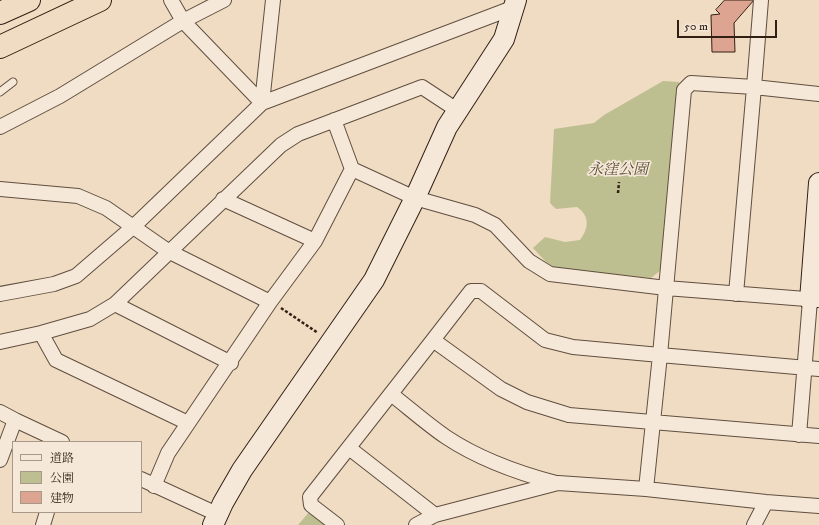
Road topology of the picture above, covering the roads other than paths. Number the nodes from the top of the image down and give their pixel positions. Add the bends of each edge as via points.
1 (28, 0) edge
2 (100, 0) edge
3 (171, 0) edge
4 (224, 0) edge
5 (273, 0) edge
6 (761, 0) edge
7 (516, 3) edge
8 (0, 13) edge
9 (183, 21) junction
10 (0, 47) edge
11 (13, 82) dead end
12 (754, 87) junction
13 (0, 92) edge
14 (819, 94) edge
15 (262, 103) junction
16 (457, 110) junction
17 (334, 120) junction
18 (0, 127) edge
19 (352, 169) junction
20 (819, 183) edge
21 (0, 189) edge
22 (415, 198) junction
23 (223, 199) junction
24 (133, 227) junction
25 (315, 241) junction
26 (168, 251) junction
27 (666, 288) junction
28 (0, 294) edge
29 (736, 294) junction
30 (814, 300) edge
31 (270, 302) junction
32 (115, 304) junction
33 (41, 333) junction
34 (433, 340) junction
35 (0, 342) edge
36 (660, 355) junction
37 (231, 363) junction
38 (804, 367) junction
39 (819, 369) edge
40 (391, 394) junction
41 (0, 412) edge
42 (15, 420) junction
43 (188, 423) junction
44 (654, 423) junction
45 (799, 435) junction
46 (819, 436) edge
47 (60, 441) edge
48 (349, 448) junction
49 (0, 460) edge
50 (142, 480) edge
51 (558, 483) junction
52 (154, 486) junction
53 (646, 489) junction
54 (766, 502) junction
55 (819, 506) edge
56 (47, 513) edge
57 (436, 515) junction
58 (215, 520) edge
59 (43, 525) edge
60 (336, 525) edge
61 (416, 525) edge
62 (754, 525) edge

1 - 8 highway
2 - 10 highway
3 - 9 street
4 - 9 street
5 - 15 street
6 - 12 street
7 - 15 street
7 - 16 street via 504,39
9 - 15 street
9 - 18 street via 60,96
11 - 13 lane
12 - 14 street
12 - 27 street via 691,83 684,90
12 - 29 street
15 - 24 street
16 - 17 street via 422,87
16 - 22 street
17 - 19 street
17 - 23 street via 298,134 281,145
19 - 22 street
19 - 25 street
20 - 30 street
21 - 24 street via 78,196 106,208
22 - 27 street via 475,215 495,225 529,261 550,274
22 - 58 street via 374,280 242,470
23 - 25 street
23 - 26 street
24 - 26 street
24 - 28 street via 76,276 54,284
25 - 31 street
26 - 31 street
26 - 32 street
27 - 29 street
27 - 36 street
29 - 30 street
30 - 38 street
31 - 37 street
32 - 33 street via 90,320
32 - 37 street
33 - 35 street
33 - 43 street via 56,360
34 - 36 street via 471,291 481,291 545,340 573,347
34 - 40 street
34 - 44 street via 501,389 527,402 569,415
36 - 38 street
36 - 44 street
37 - 43 street
38 - 39 street
38 - 45 street
40 - 48 street
40 - 51 street via 447,437 480,456 524,474
41 - 42 street
42 - 47 street
42 - 49 street
43 - 52 street via 168,453
44 - 45 street
44 - 53 street
45 - 46 street
48 - 57 street
48 - 60 street via 310,497 311,505
50 - 52 street
51 - 53 street
51 - 57 street
52 - 58 street
53 - 54 street
54 - 55 street
54 - 62 street
56 - 59 street
57 - 61 street

